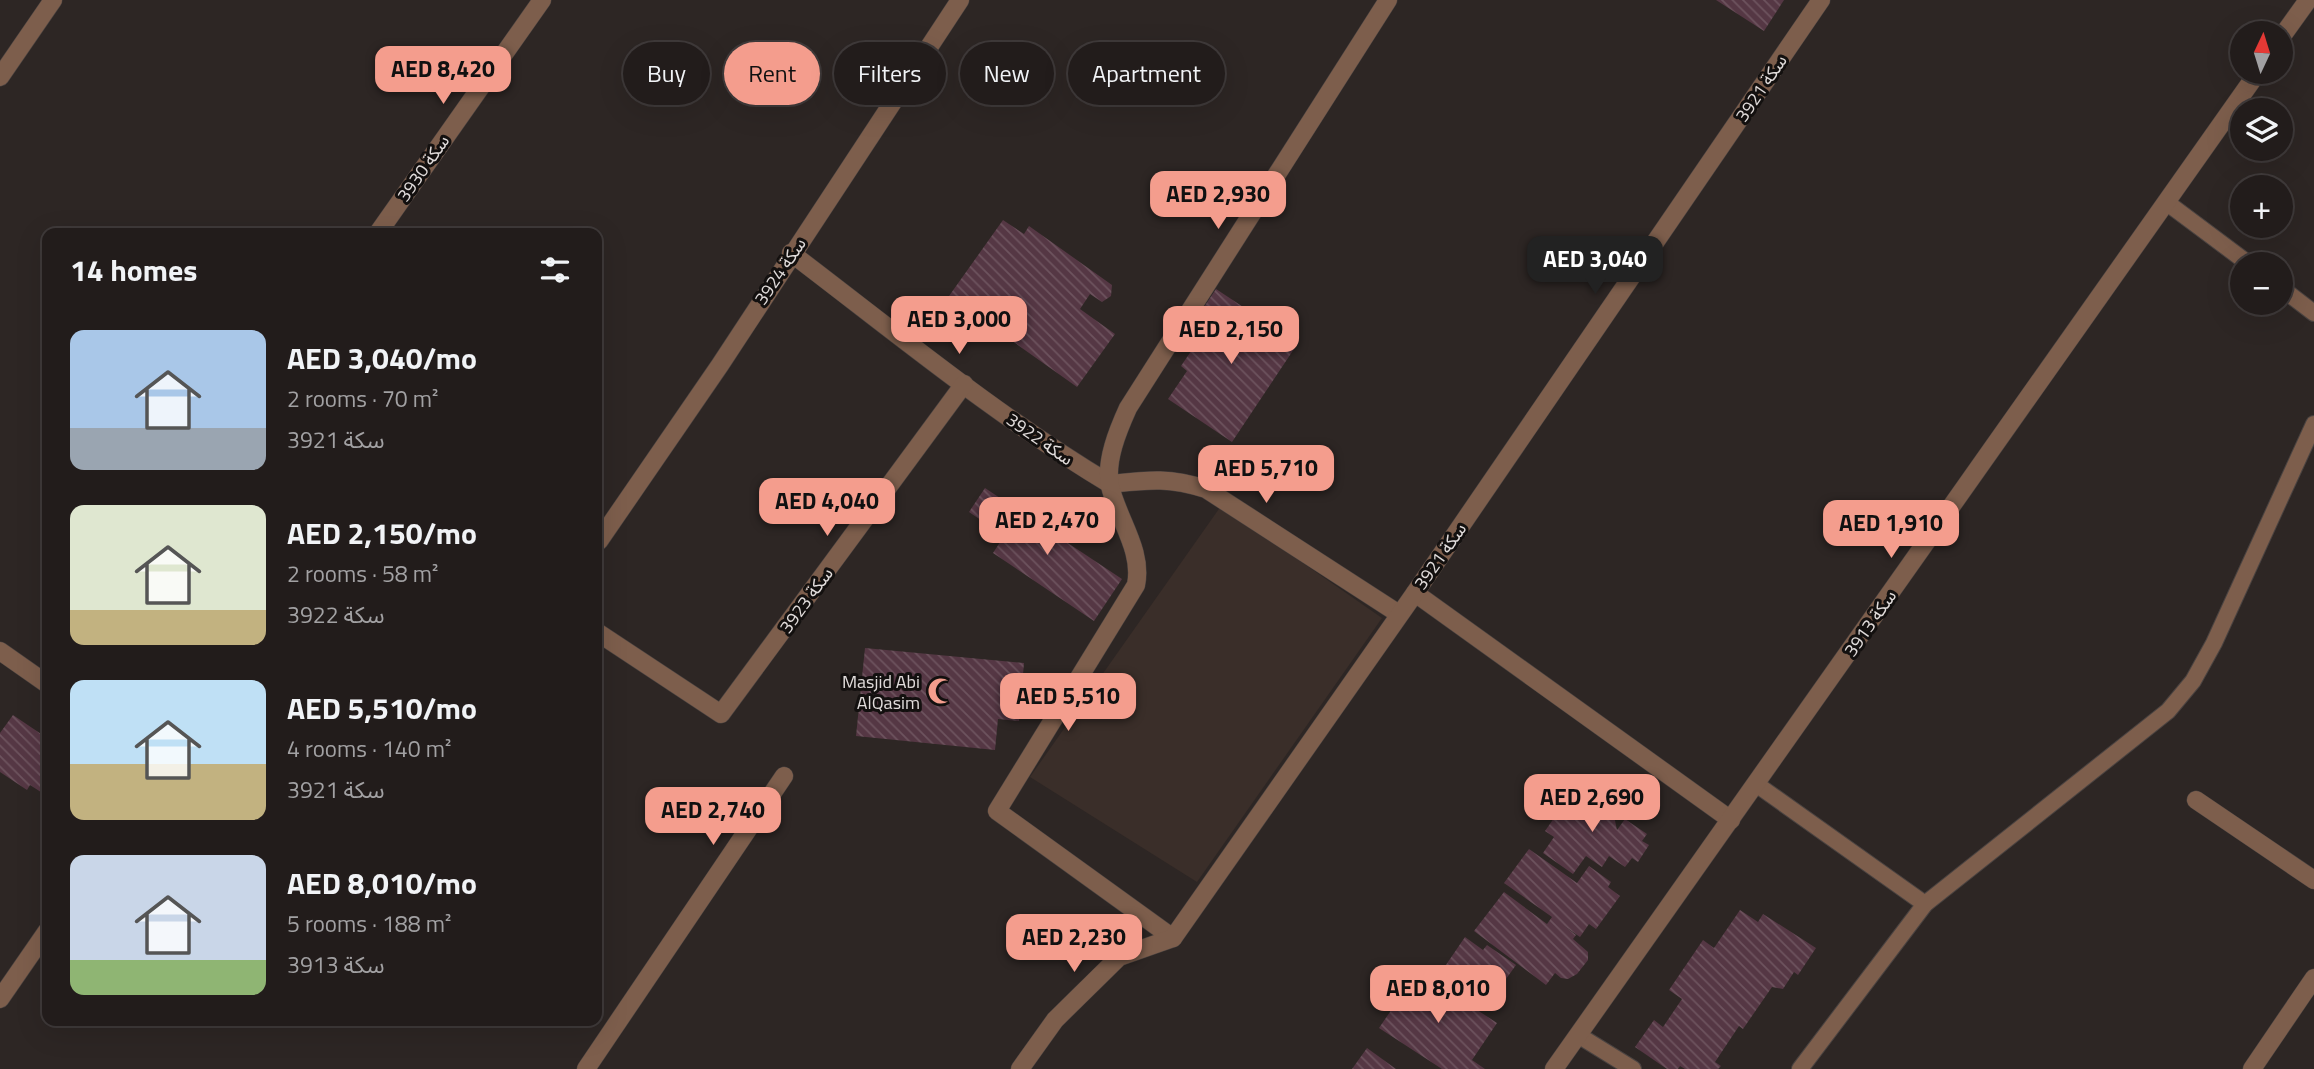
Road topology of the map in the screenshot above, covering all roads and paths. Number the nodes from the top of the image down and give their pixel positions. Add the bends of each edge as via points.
1 (53, 0) edge
2 (542, 0) edge
3 (960, 0) edge
4 (1388, 0) edge
5 (1821, 0) edge
6 (2308, 0) edge
7 (2293, 21) edge
8 (0, 77) edge
9 (2250, 84) edge
10 (2166, 202) junction
11 (382, 228) edge
12 (2233, 252) edge
13 (791, 253) junction
14 (2293, 297) edge
15 (2314, 313) edge
16 (964, 384) junction
17 (2314, 424) edge
18 (1110, 484) junction
19 (602, 537) edge
20 (1415, 593) junction
21 (1399, 614) junction
22 (602, 635) edge
23 (0, 651) edge
24 (42, 680) edge
25 (784, 776) dead end
26 (1756, 784) junction
27 (2196, 800) dead end
28 (1731, 820) junction
29 (2314, 880) edge
30 (1925, 904) junction
31 (42, 938) edge
32 (1173, 938) junction
33 (2314, 978) edge
34 (0, 999) edge
35 (1578, 1035) junction
36 (586, 1069) edge
37 (1020, 1069) edge
38 (1554, 1069) edge
39 (1633, 1069) edge
40 (1800, 1069) edge
41 (2252, 1069) edge

1 - 8 street
2 - 11 street, سكة 3930
3 - 13 street, سكة 3924
4 - 18 street via 1128,408 1113,442
5 - 20 street, سكة 3921
6 - 7 street
9 - 10 street, سكة 3913
10 - 12 lane
10 - 26 street, سكة 3913
13 - 16 street, سكة 3922
13 - 19 street, سكة 3924
14 - 15 lane
16 - 18 street, سكة 3922
16 - 22 street, سكة 3923 via 721,714
17 - 30 lane via 2193,681 2168,711
18 - 21 street via 1154,479 1206,489
18 - 32 street via 1138,562 1136,585 997,811
20 - 21 street, سكة 3921
20 - 28 street
21 - 32 street, سكة 3921
23 - 24 street
25 - 36 street
26 - 28 street, سكة 3913
26 - 30 lane
27 - 29 street
28 - 35 street, سكة 3913
30 - 40 lane
31 - 34 street
32 - 37 street via 1119,957 1055,1020
33 - 41 street
35 - 38 street, سكة 3913
35 - 39 lane

